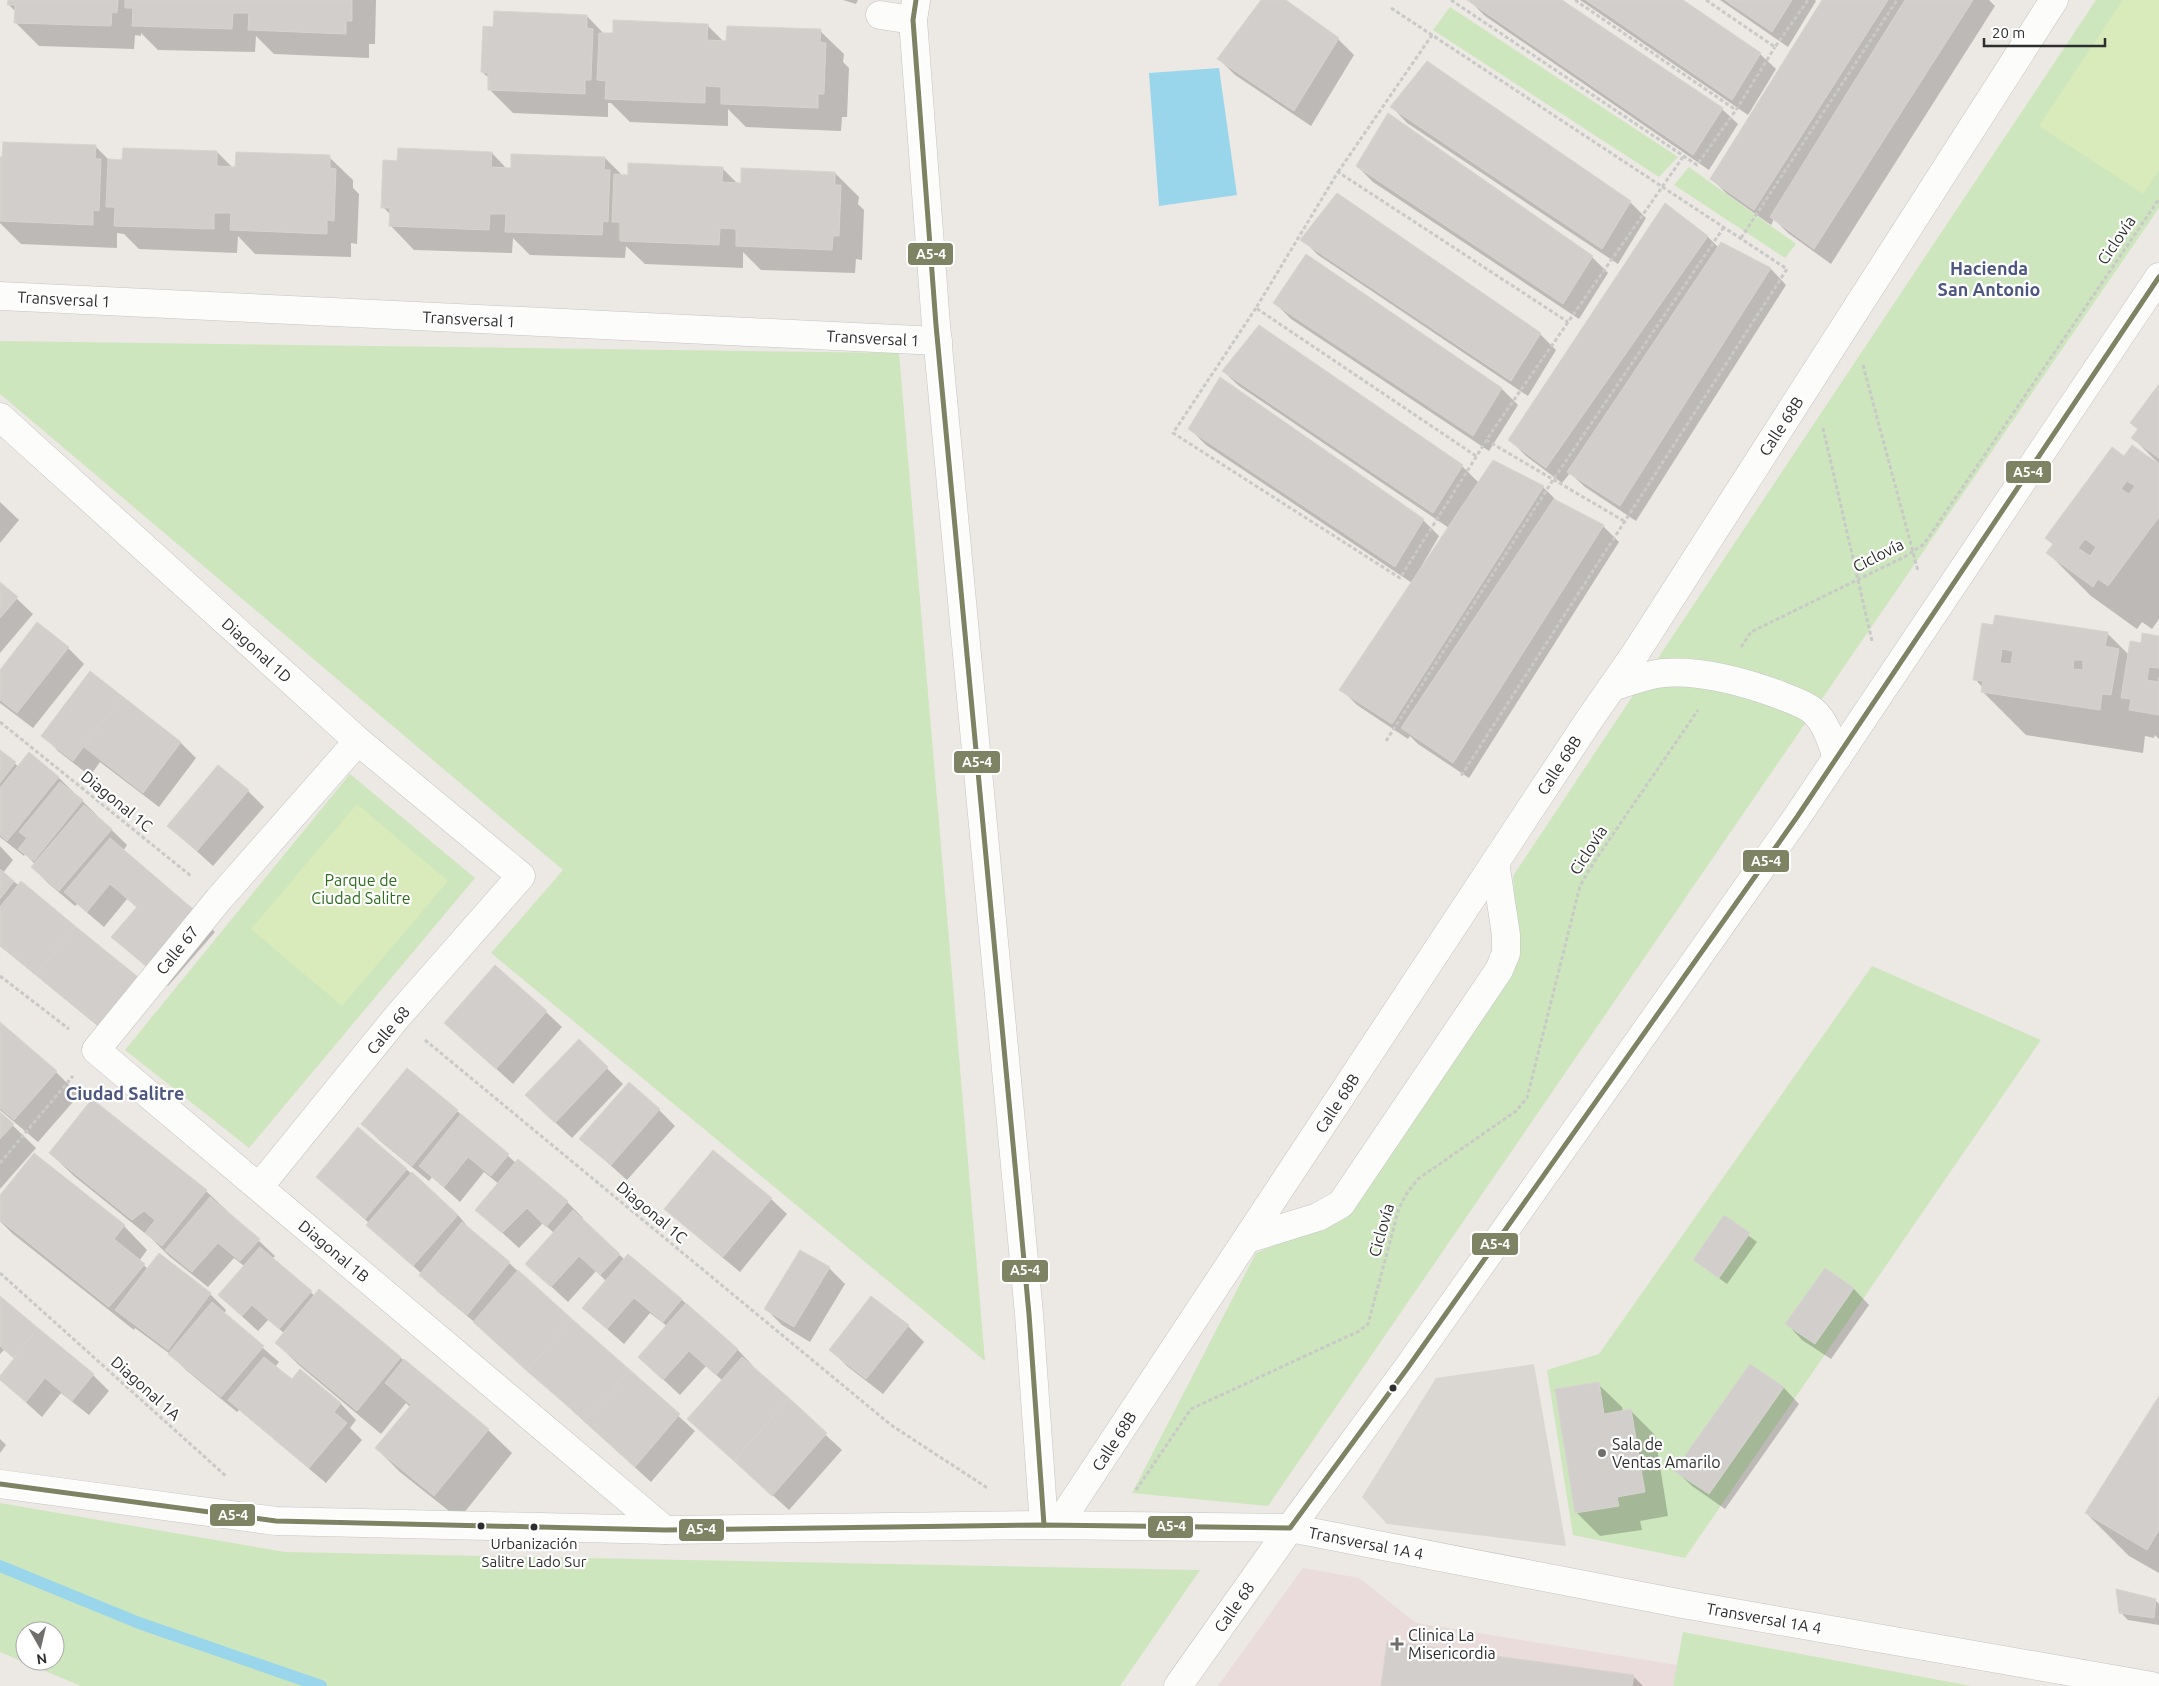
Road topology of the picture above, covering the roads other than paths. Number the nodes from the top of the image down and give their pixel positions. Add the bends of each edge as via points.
1 (2054, 0) edge
2 (914, 10) edge
3 (880, 15) dead end
4 (2159, 277) edge
5 (0, 296) edge
6 (938, 341) junction
7 (0, 417) edge
8 (1612, 687) junction
9 (358, 741) junction
10 (1837, 758) junction
11 (1495, 862) junction
12 (521, 876) joint
13 (96, 1050) joint
14 (259, 1187) junction
15 (1247, 1239) junction
16 (0, 1484) edge
17 (1051, 1525) junction
18 (1290, 1528) junction
19 (665, 1530) junction
20 (1178, 1686) edge
21 (2152, 1686) edge

1 - 8 street, Calle 68B
2 - 3 street
2 - 6 street
4 - 10 street
5 - 6 street, Transversal 1
6 - 17 street
7 - 9 street, Diagonal 1D
8 - 10 street via 1664,673 1735,680 1758,687 1814,711 1831,740
8 - 11 street, Calle 68B
9 - 12 street, Diagonal 1D
9 - 13 street, Calle 67 via 219,899
10 - 18 street via 1415,1358
11 - 15 street, Calle 68B
11 - 15 street via 1506,935 1506,953 1499,970 1341,1204 1318,1216
12 - 14 street, Calle 68 via 397,1018
13 - 14 street, Diagonal 1B
14 - 19 street, Diagonal 1B
15 - 17 street, Calle 68B
16 - 19 street, Transversal 1A 4 via 276,1521
17 - 18 street, Transversal 1A 4
17 - 19 street, Transversal 1A 4
18 - 20 street, Calle 68
18 - 21 street, Transversal 1A 4 via 1683,1604

